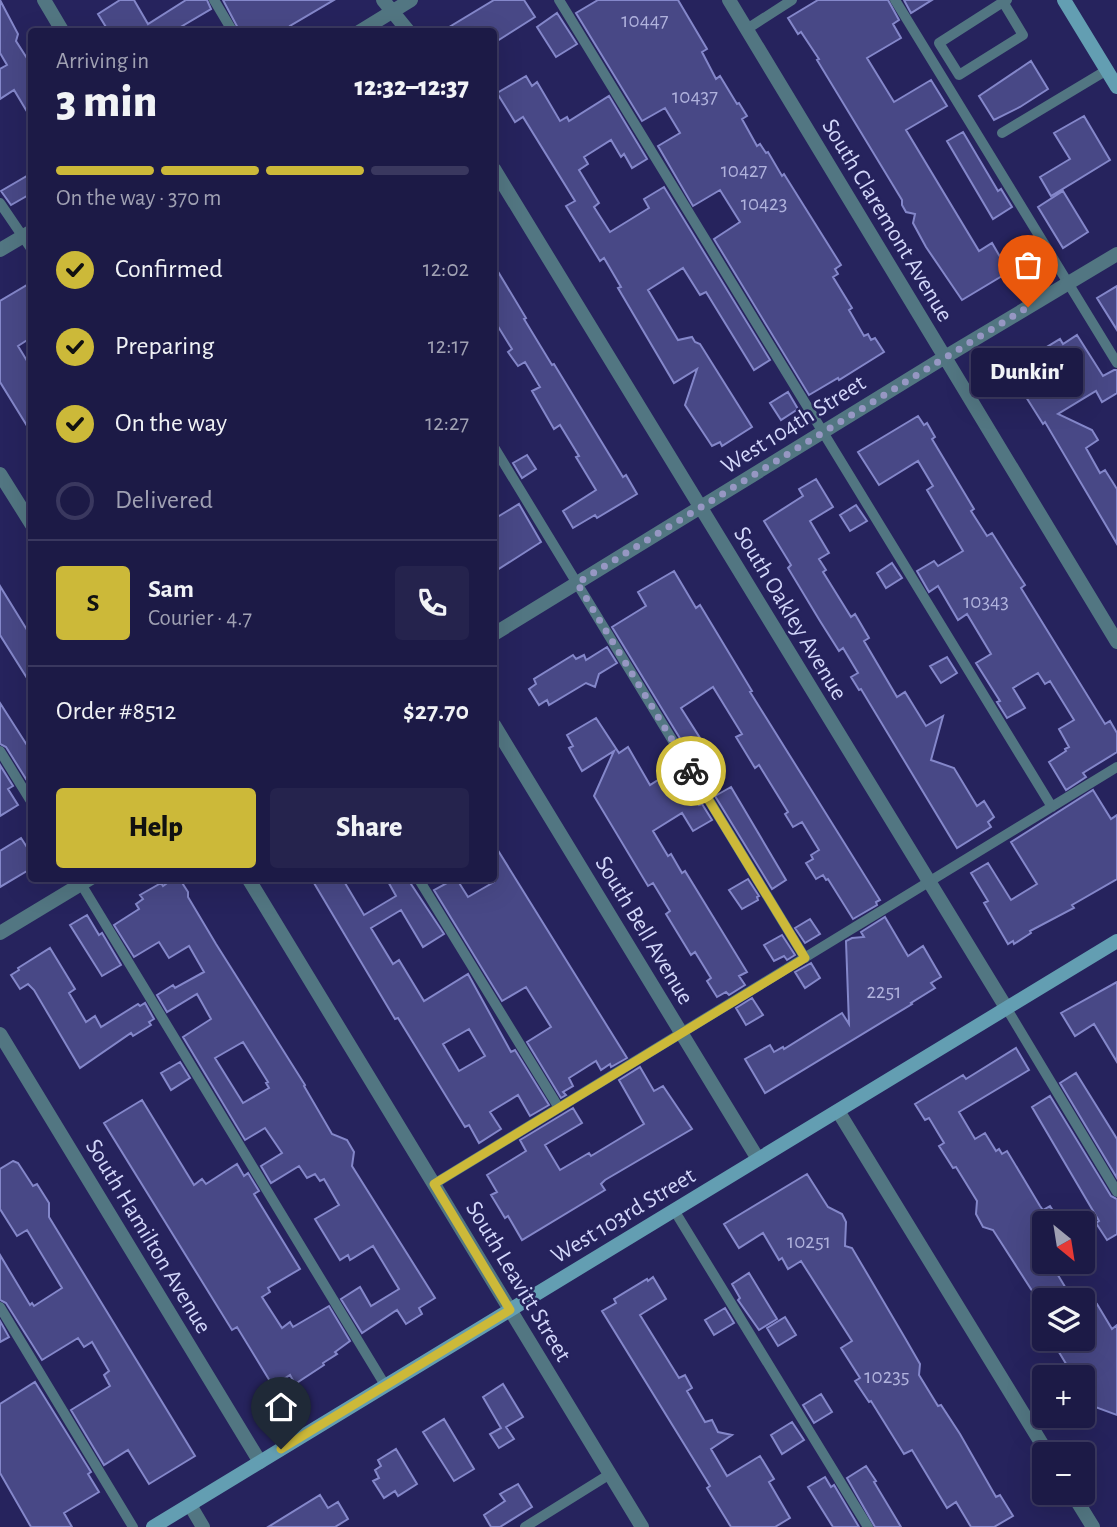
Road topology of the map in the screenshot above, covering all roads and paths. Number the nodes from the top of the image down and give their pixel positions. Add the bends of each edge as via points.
1 (44, 0) edge
2 (214, 0) edge
3 (411, 0) edge
4 (559, 0) edge
5 (729, 0) edge
6 (792, 0) edge
7 (895, 0) edge
8 (1064, 0) edge
9 (1005, 1) edge
10 (387, 6) edge
11 (60, 28) edge
12 (231, 28) edge
13 (363, 28) edge
14 (406, 28) edge
15 (747, 29) junction
16 (1107, 70) junction
17 (1117, 87) edge
18 (1002, 133) dead end
19 (497, 174) edge
20 (0, 203) edge
21 (27, 234) edge
22 (0, 250) edge
23 (1117, 254) edge
24 (1069, 283) junction
25 (944, 357) junction
26 (1117, 363) edge
27 (823, 432) junction
28 (497, 452) edge
29 (0, 474) edge
30 (700, 508) junction
31 (28, 519) edge
32 (577, 583) junction
33 (497, 632) edge
34 (1117, 642) edge
35 (497, 730) edge
36 (0, 751) edge
37 (1117, 767) edge
38 (28, 796) edge
39 (1052, 807) junction
40 (80, 882) edge
41 (84, 882) edge
42 (250, 882) edge
43 (420, 882) edge
44 (928, 883) junction
45 (0, 933) edge
46 (1117, 941) edge
47 (805, 958) junction
48 (1007, 1009) junction
49 (682, 1033) junction
50 (0, 1034) edge
51 (559, 1108) junction
52 (838, 1111) junction
53 (758, 1159) junction
54 (434, 1184) junction
55 (1117, 1192) edge
56 (674, 1210) junction
57 (0, 1307) edge
58 (510, 1310) junction
59 (385, 1385) junction
60 (1041, 1442) edge
61 (260, 1462) junction
62 (610, 1475) junction
63 (190, 1505) junction
64 (1079, 1505) edge
65 (134, 1527) edge
66 (153, 1527) edge
67 (203, 1527) edge
68 (525, 1527) edge
69 (642, 1527) edge
70 (868, 1527) edge
71 (1093, 1527) edge

1 - 11 street
2 - 12 lane
3 - 10 street
4 - 27 lane
5 - 15 street, South Claremont Avenue
6 - 15 lane
7 - 24 lane
8 - 16 main road
9 - 9 lane via 1023,35 959,75 939,43
10 - 13 street
10 - 14 street
15 - 25 street, South Claremont Avenue
16 - 17 main road
16 - 18 lane
19 - 30 street, South Oakley Avenue
20 - 21 lane
21 - 22 street
23 - 24 street, West 104th Street
24 - 25 street, West 104th Street
24 - 26 lane
25 - 27 street, West 104th Street
25 - 34 street, South Claremont Avenue
27 - 30 street, West 104th Street
27 - 39 lane
28 - 32 lane
29 - 31 street
30 - 32 street, West 104th Street
30 - 44 street, South Oakley Avenue
32 - 33 street, West 104th Street
32 - 47 lane
35 - 49 street, South Bell Avenue
36 - 38 lane
37 - 39 lane
39 - 44 lane
40 - 45 street
41 - 59 lane
42 - 54 street, South Leavitt Street
43 - 51 lane
44 - 47 lane
44 - 48 street, South Oakley Avenue
46 - 48 main road, West 103rd Street
47 - 49 lane
48 - 52 main road, West 103rd Street
48 - 55 lane
49 - 51 lane
49 - 53 street, South Bell Avenue
50 - 61 street, South Hamilton Avenue
51 - 54 lane
52 - 53 main road, West 103rd Street
52 - 60 street
53 - 56 main road, West 103rd Street
54 - 58 street, South Leavitt Street
56 - 58 main road, West 103rd Street
56 - 70 lane
57 - 65 lane
58 - 59 main road, West 103rd Street
58 - 62 street, South Leavitt Street
59 - 61 main road, West 103rd Street
61 - 63 main road, West 103rd Street
62 - 68 lane
62 - 69 street, South Leavitt Street
63 - 66 main road, West 103rd Street
63 - 67 street
64 - 71 street

